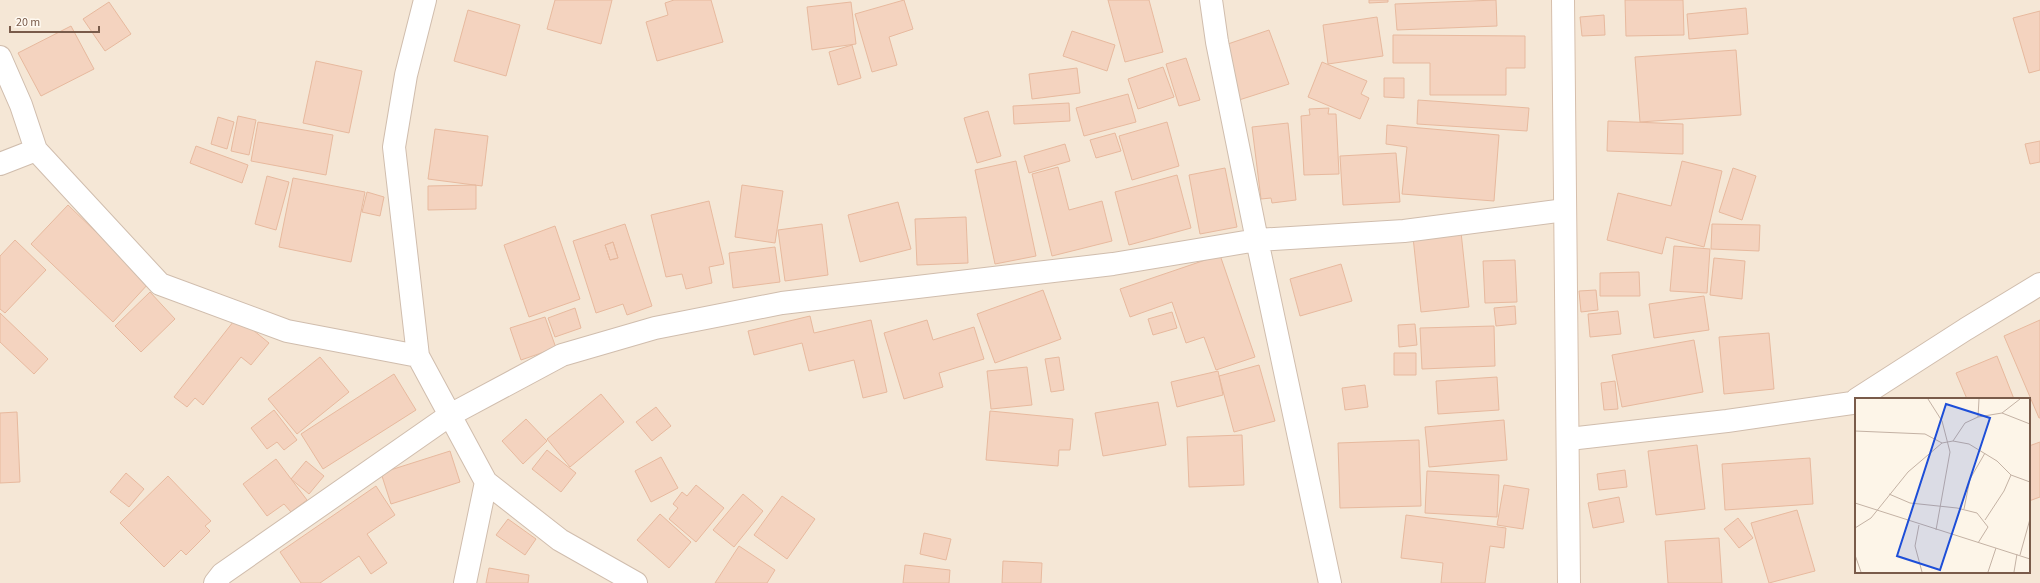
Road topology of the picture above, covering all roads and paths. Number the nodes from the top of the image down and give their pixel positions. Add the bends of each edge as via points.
1 (425, 0) edge
2 (1211, 0) edge
3 (1563, 0) edge
4 (0, 57) edge
5 (36, 150) junction
6 (0, 164) edge
7 (1565, 210) junction
8 (1257, 240) junction
9 (2040, 284) edge
10 (418, 356) junction
11 (1860, 398) edge
12 (1855, 401) edge
13 (450, 415) junction
14 (1569, 439) junction
15 (486, 482) junction
16 (215, 583) edge
17 (465, 583) edge
18 (636, 583) edge
19 (1330, 583) edge
20 (1569, 583) edge

1 - 10 street via 406,75 394,147
2 - 8 street via 1217,42
3 - 7 street
4 - 5 street via 21,105
5 - 6 street
5 - 10 street via 160,284 287,331
7 - 8 street via 1404,231
7 - 14 street
8 - 13 street via 1113,264 782,303 655,328 562,355
8 - 19 street
9 - 11 street
10 - 13 street
12 - 14 street via 1727,421
13 - 15 street
13 - 16 street via 222,574
14 - 20 street
15 - 17 street
15 - 18 street via 560,540

